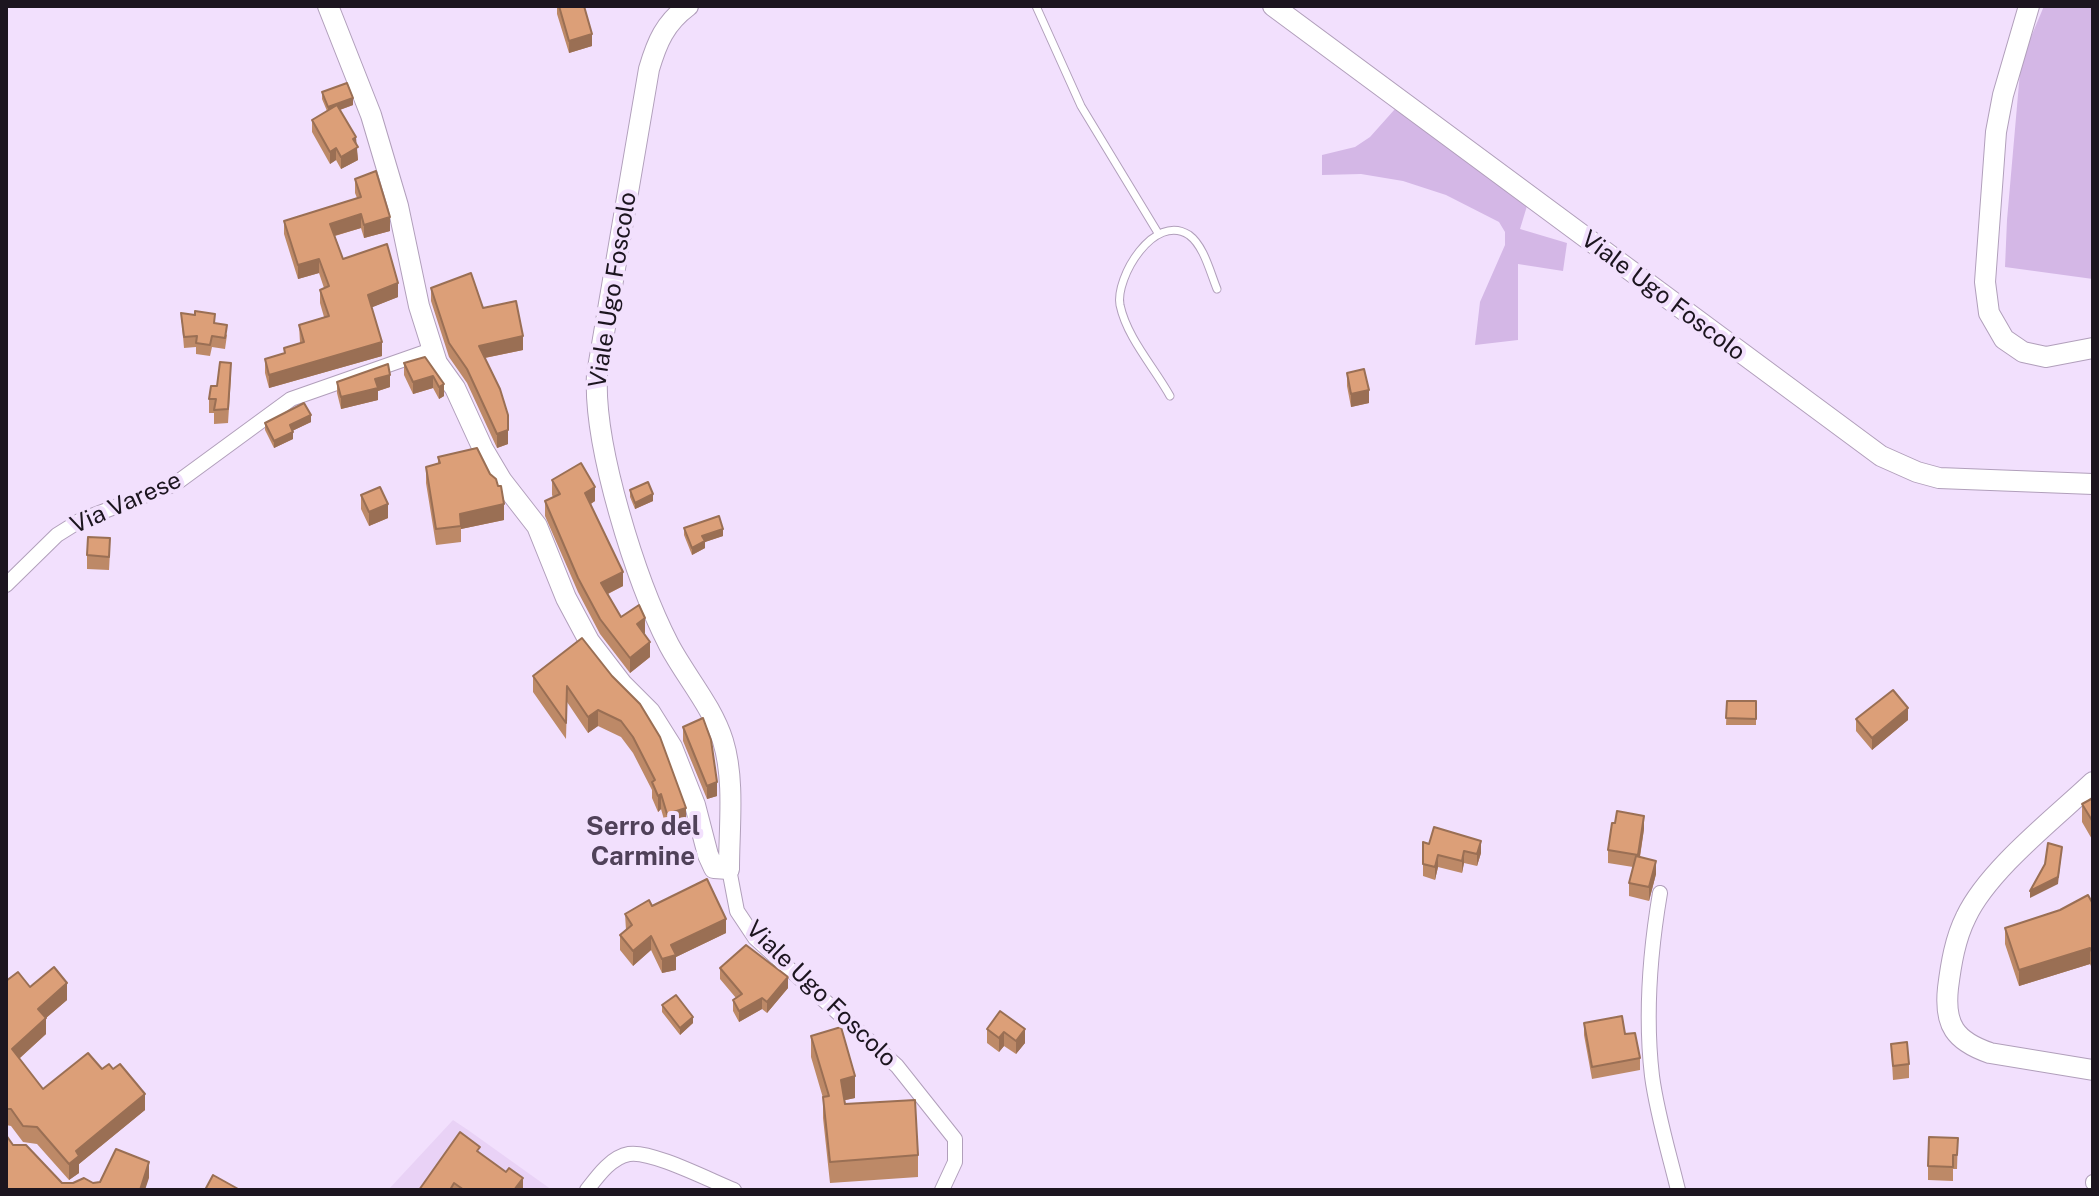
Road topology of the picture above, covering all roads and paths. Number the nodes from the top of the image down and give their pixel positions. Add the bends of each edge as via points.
1 (328, 6) edge
2 (688, 6) edge
3 (1036, 6) edge
4 (1273, 6) edge
5 (2029, 6) edge
6 (1158, 233) junction
7 (1217, 289) dead end
8 (2093, 348) edge
9 (431, 350) junction
10 (1170, 396) dead end
11 (2093, 484) edge
12 (6, 585) edge
13 (2093, 782) edge
14 (729, 869) junction
15 (1660, 893) dead end
16 (2093, 1070) edge
17 (587, 1190) edge
18 (734, 1190) edge
19 (942, 1190) edge
20 (1678, 1190) edge

1 - 9 street via 380,143
2 - 14 street, Viale Ugo Foscolo via 660,36 649,69 597,374 597,400 622,520 646,591 670,647 723,742
3 - 6 lane via 1081,106
4 - 11 street, Viale Ugo Foscolo via 1881,456 1939,478
5 - 8 street via 1996,132 1985,282 1989,313 2004,339 2023,352 2046,357
6 - 7 lane via 1189,235
6 - 10 lane via 1142,246 1119,302 1127,328
9 - 12 street, Via Varese via 291,399 175,484 81,520 57,535
9 - 14 street via 502,481 537,526 589,641 650,712 672,747 714,868
13 - 16 street via 1977,898 1958,937 1947,1001 1954,1032 1975,1048
14 - 19 street, Viale Ugo Foscolo via 737,911 755,938 897,1066 955,1139 955,1162
15 - 20 street via 1648,1020 1653,1080
17 - 18 street via 613,1161 627,1154 651,1157

